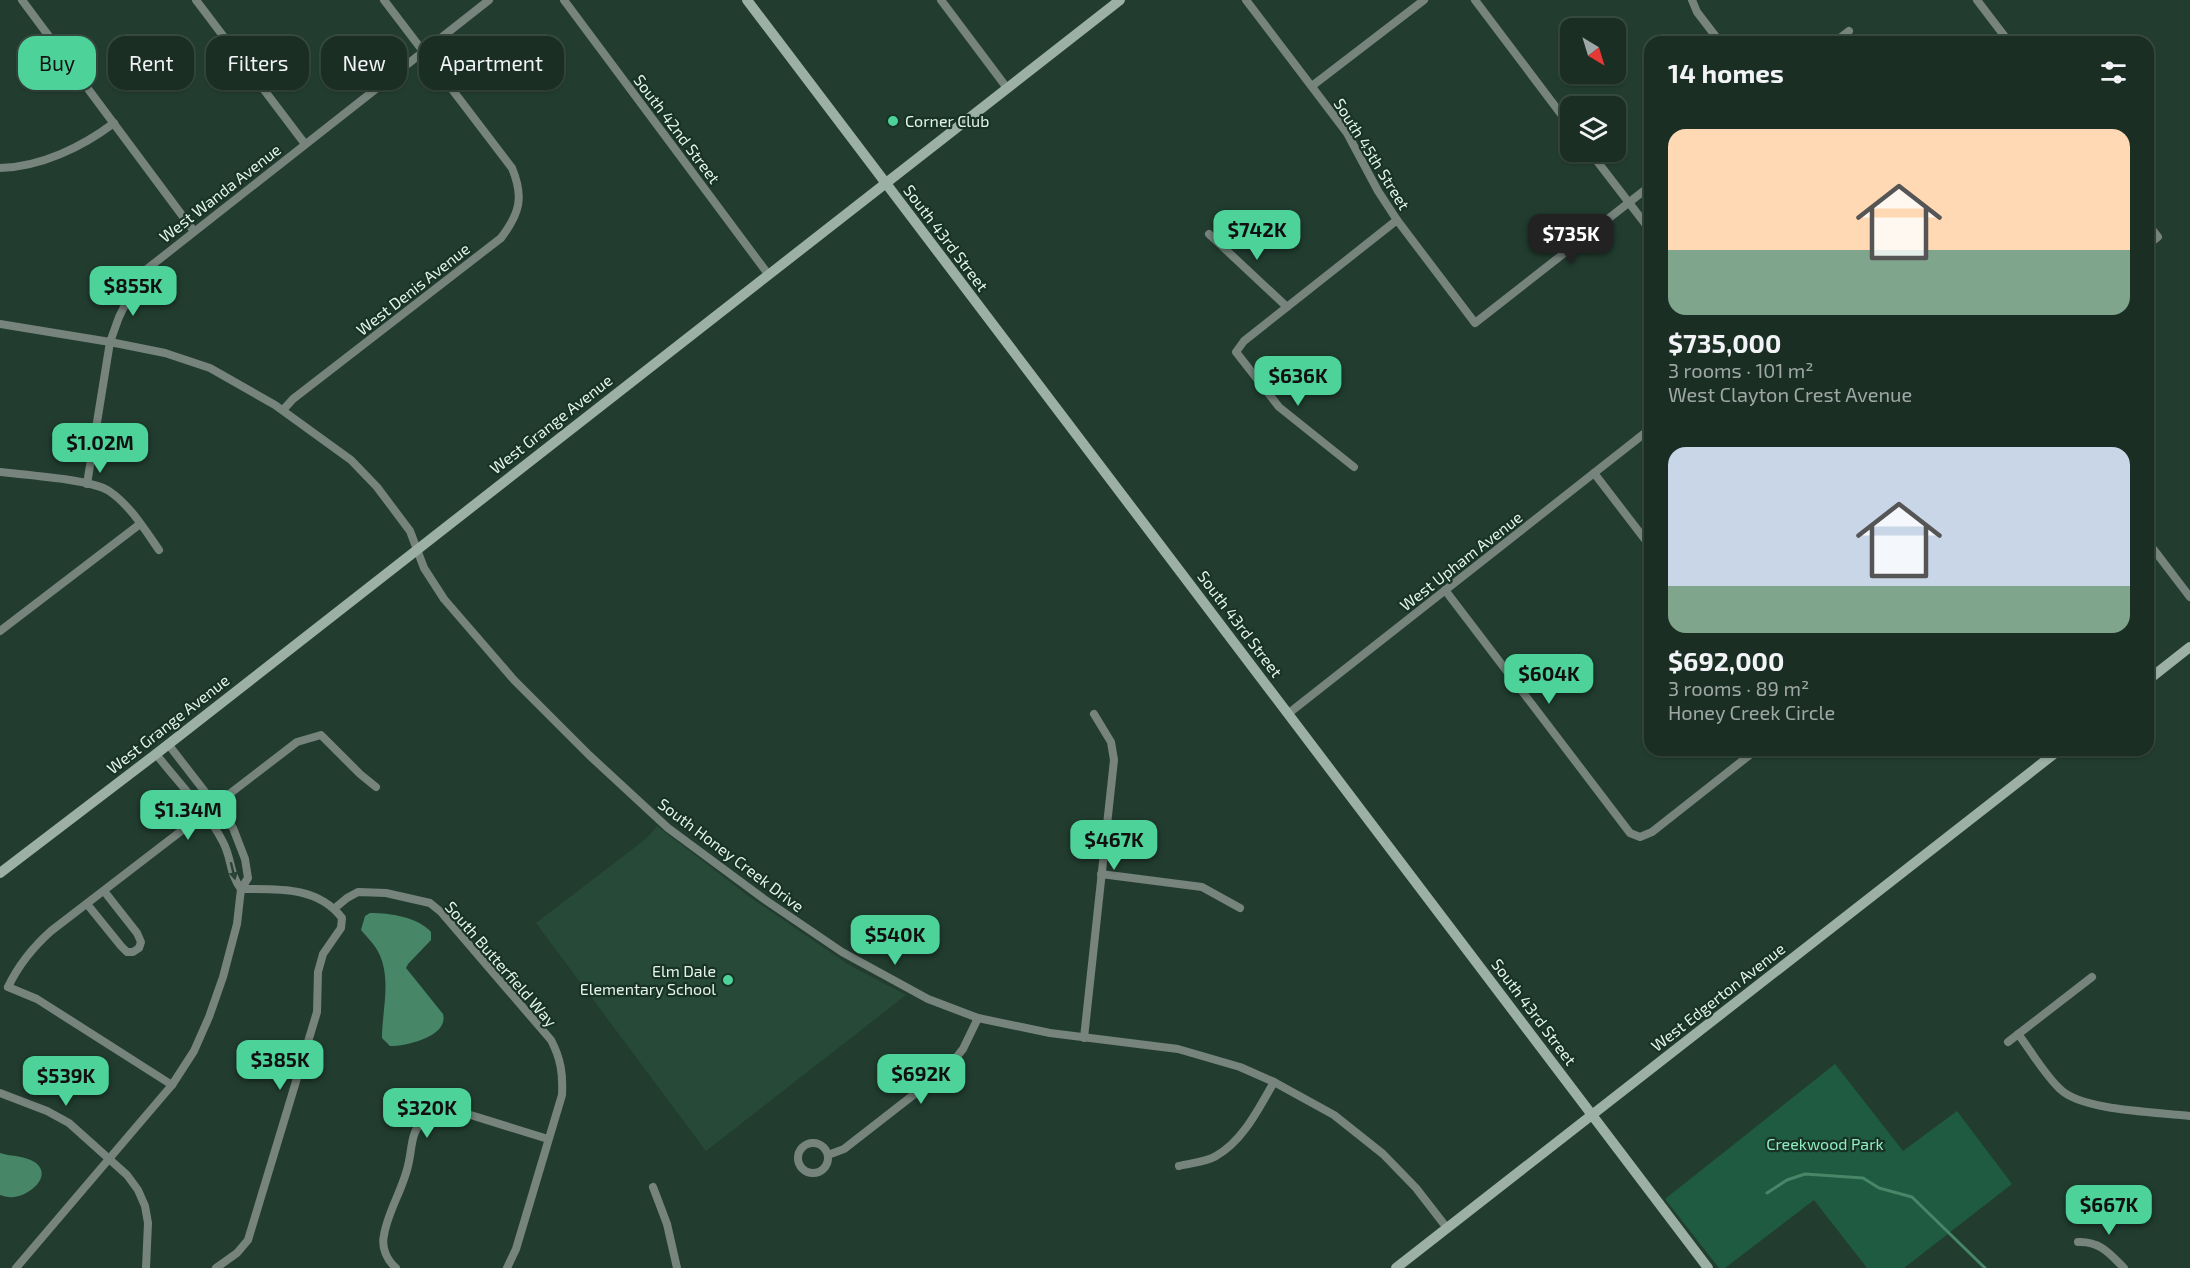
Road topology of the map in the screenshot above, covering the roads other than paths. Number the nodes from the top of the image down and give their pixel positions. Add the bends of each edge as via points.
1 (22, 0) edge
2 (196, 0) edge
3 (384, 0) edge
4 (489, 0) edge
5 (564, 0) edge
6 (747, 0) edge
7 (941, 0) edge
8 (1120, 0) edge
9 (1246, 0) edge
10 (1424, 0) edge
11 (1475, 0) edge
12 (1692, 0) edge
13 (1977, 0) edge
14 (1849, 31) dead end
15 (442, 36) edge
16 (1715, 36) edge
17 (1842, 36) edge
18 (2004, 36) edge
19 (419, 46) edge
20 (419, 54) edge
21 (1312, 86) junction
22 (1007, 88) junction
23 (453, 90) edge
24 (1560, 113) edge
25 (114, 123) junction
26 (305, 144) junction
27 (1598, 162) edge
28 (0, 168) edge
29 (885, 183) junction
30 (1644, 191) edge
31 (1629, 203) junction
32 (1396, 220) junction
33 (1644, 222) edge
34 (193, 230) junction
35 (1209, 234) dead end
36 (768, 274) junction
37 (1287, 307) junction
38 (0, 324) edge
39 (111, 342) junction
40 (283, 410) junction
41 (1644, 434) edge
42 (1354, 467) dead end
43 (0, 472) edge
44 (1594, 473) junction
45 (87, 484) junction
46 (140, 524) junction
47 (1644, 538) edge
48 (417, 548) junction
49 (159, 550) dead end
50 (2154, 550) edge
51 (1445, 590) junction
52 (2190, 597) edge
53 (0, 631) edge
54 (2190, 647) edge
55 (2154, 675) edge
56 (1289, 713) junction
57 (1094, 714) dead end
58 (168, 744) junction
59 (156, 754) junction
60 (1748, 756) edge
61 (2051, 756) edge
62 (376, 787) dead end
63 (215, 804) junction
64 (203, 814) junction
65 (0, 873) edge
66 (1101, 874) junction
67 (241, 889) junction
68 (104, 891) junction
69 (87, 904) junction
70 (335, 908) junction
71 (1240, 908) dead end
72 (2092, 976) dead end
73 (4, 988) edge
74 (978, 1018) junction
75 (2018, 1034) junction
76 (1084, 1038) junction
77 (2008, 1042) dead end
78 (1274, 1082) junction
79 (172, 1085) junction
80 (0, 1093) edge
81 (1593, 1115) junction
82 (2190, 1116) edge
83 (548, 1139) junction
84 (828, 1155) dead end
85 (110, 1159) junction
86 (1179, 1166) dead end
87 (653, 1187) dead end
88 (1447, 1228) junction
89 (2078, 1242) dead end
90 (1398, 1267) edge
91 (16, 1268) edge
92 (146, 1268) edge
93 (216, 1268) edge
94 (396, 1268) edge
95 (507, 1268) edge
96 (677, 1268) edge
97 (1708, 1268) edge
98 (2124, 1268) edge

1 - 25 street
2 - 26 street
3 - 19 street
4 - 15 street, West Wanda Avenue
5 - 36 street, South 42nd Street
6 - 29 street, South 43rd Street
7 - 22 street
8 - 22 street, West Grange Avenue
9 - 21 street, South 45th Street
10 - 21 street
11 - 24 street
12 - 16 street
13 - 18 street
14 - 17 street
20 - 26 street, West Wanda Avenue
21 - 32 street, South 45th Street via 1347,133
22 - 29 street, West Grange Avenue
23 - 40 street, West Denis Avenue via 512,168 520,199 513,222 501,238
25 - 28 street via 95,137 39,162
25 - 34 street
26 - 34 street, West Wanda Avenue
27 - 31 street
29 - 36 street, West Grange Avenue
29 - 56 street, South 43rd Street
30 - 31 street
31 - 32 street, South 45th Street via 1475,323
31 - 33 street
32 - 37 street
34 - 39 street, West Wanda Avenue via 147,268 119,317
35 - 37 street
36 - 48 street, West Grange Avenue
37 - 42 street via 1236,352 1279,407
38 - 39 street, South Honey Creek Drive
39 - 40 street, South Honey Creek Drive via 165,353 210,368
39 - 45 street, West Wanda Avenue
40 - 48 street, South Honey Creek Drive via 351,460 410,531
41 - 44 street, West Upham Avenue
43 - 45 street
44 - 47 street
44 - 51 street, West Upham Avenue
45 - 46 street via 106,489
46 - 49 street
46 - 53 street
48 - 58 street, West Grange Avenue
48 - 74 street, South Honey Creek Drive via 424,568 444,599 514,680 668,828 842,952 928,999
50 - 52 street
51 - 56 street, West Upham Avenue
51 - 60 street via 1630,833 1640,837 1652,832
54 - 55 street
56 - 81 street, South 43rd Street
57 - 66 street via 1111,742 1114,760
58 - 59 street, West Grange Avenue
58 - 63 street
59 - 64 street
59 - 65 street, West Grange Avenue
61 - 81 street, West Edgerton Avenue
62 - 63 street via 321,735 297,742
63 - 64 street
63 - 67 street via 242,847 248,878
64 -> 67 street via 223,842 233,879
64 - 68 street
66 - 71 street via 1202,887
66 - 76 street
67 - 70 street via 302,892
67 - 79 street via 237,924 209,1017 194,1051
68 - 69 street
68 - 69 street via 137,933 139,948 127,952
69 - 73 street via 34,946
70 - 83 street, South Butterfield Way via 358,892 386,893 430,903 441,912 550,1040 559,1056 562,1095
70 - 93 street via 342,918 341,928 323,954 318,972 317,1012 248,1240
72 - 75 street
73 - 79 street via 37,999
74 - 76 street, South Honey Creek Drive
74 - 84 street via 963,1049 948,1068 844,1149
75 - 77 street
75 - 82 street via 2060,1089 2077,1100
76 - 78 street, South Honey Creek Drive via 1178,1049 1240,1067
78 - 86 street via 1236,1140 1215,1157
78 - 88 street, South Honey Creek Drive via 1334,1115 1383,1154
79 - 85 street
80 - 85 street via 69,1123
81 - 88 street, West Edgerton Avenue
81 - 97 street, South 43rd Street
83 - 94 street via 454,1111 432,1115 421,1123 384,1235 384,1249
83 - 95 street, South Butterfield Way
85 - 91 street
85 - 92 street via 127,1175 145,1206
87 - 96 street
88 - 90 street, West Edgerton Avenue
89 - 98 street via 2088,1241 2102,1247

